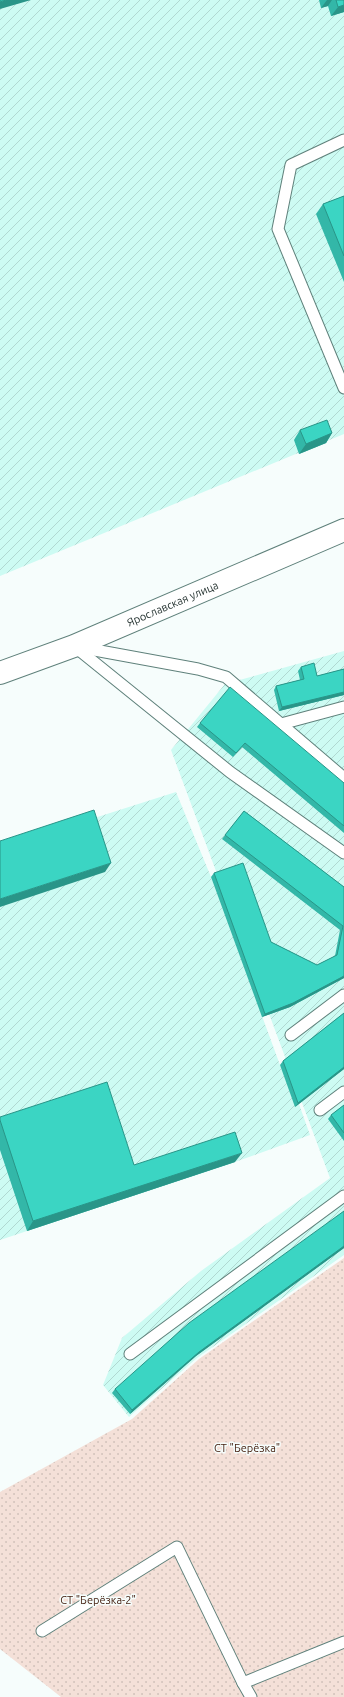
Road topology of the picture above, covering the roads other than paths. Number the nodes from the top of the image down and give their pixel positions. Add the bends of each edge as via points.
1 (344, 140) edge
2 (344, 388) edge
3 (344, 530) edge
4 (74, 646) junction
5 (0, 673) edge
6 (344, 707) edge
7 (281, 724) junction
8 (344, 778) edge
9 (344, 853) edge
10 (344, 995) edge
11 (291, 1035) dead end
12 (344, 1092) edge
13 (320, 1110) dead end
14 (344, 1196) edge
15 (130, 1354) dead end
16 (42, 1632) dead end
17 (344, 1642) edge
18 (243, 1683) junction
19 (252, 1697) edge

1 - 2 lane via 291,165 278,229
3 - 4 main road, Ярославская улица
4 - 5 main road, Ярославская улица
4 - 7 lane via 198,669 226,677
4 - 9 lane via 230,772
6 - 7 lane
7 - 8 lane
10 - 11 lane
12 - 13 lane
14 - 15 lane
16 - 18 lane via 177,1547
17 - 18 lane
18 - 19 lane

